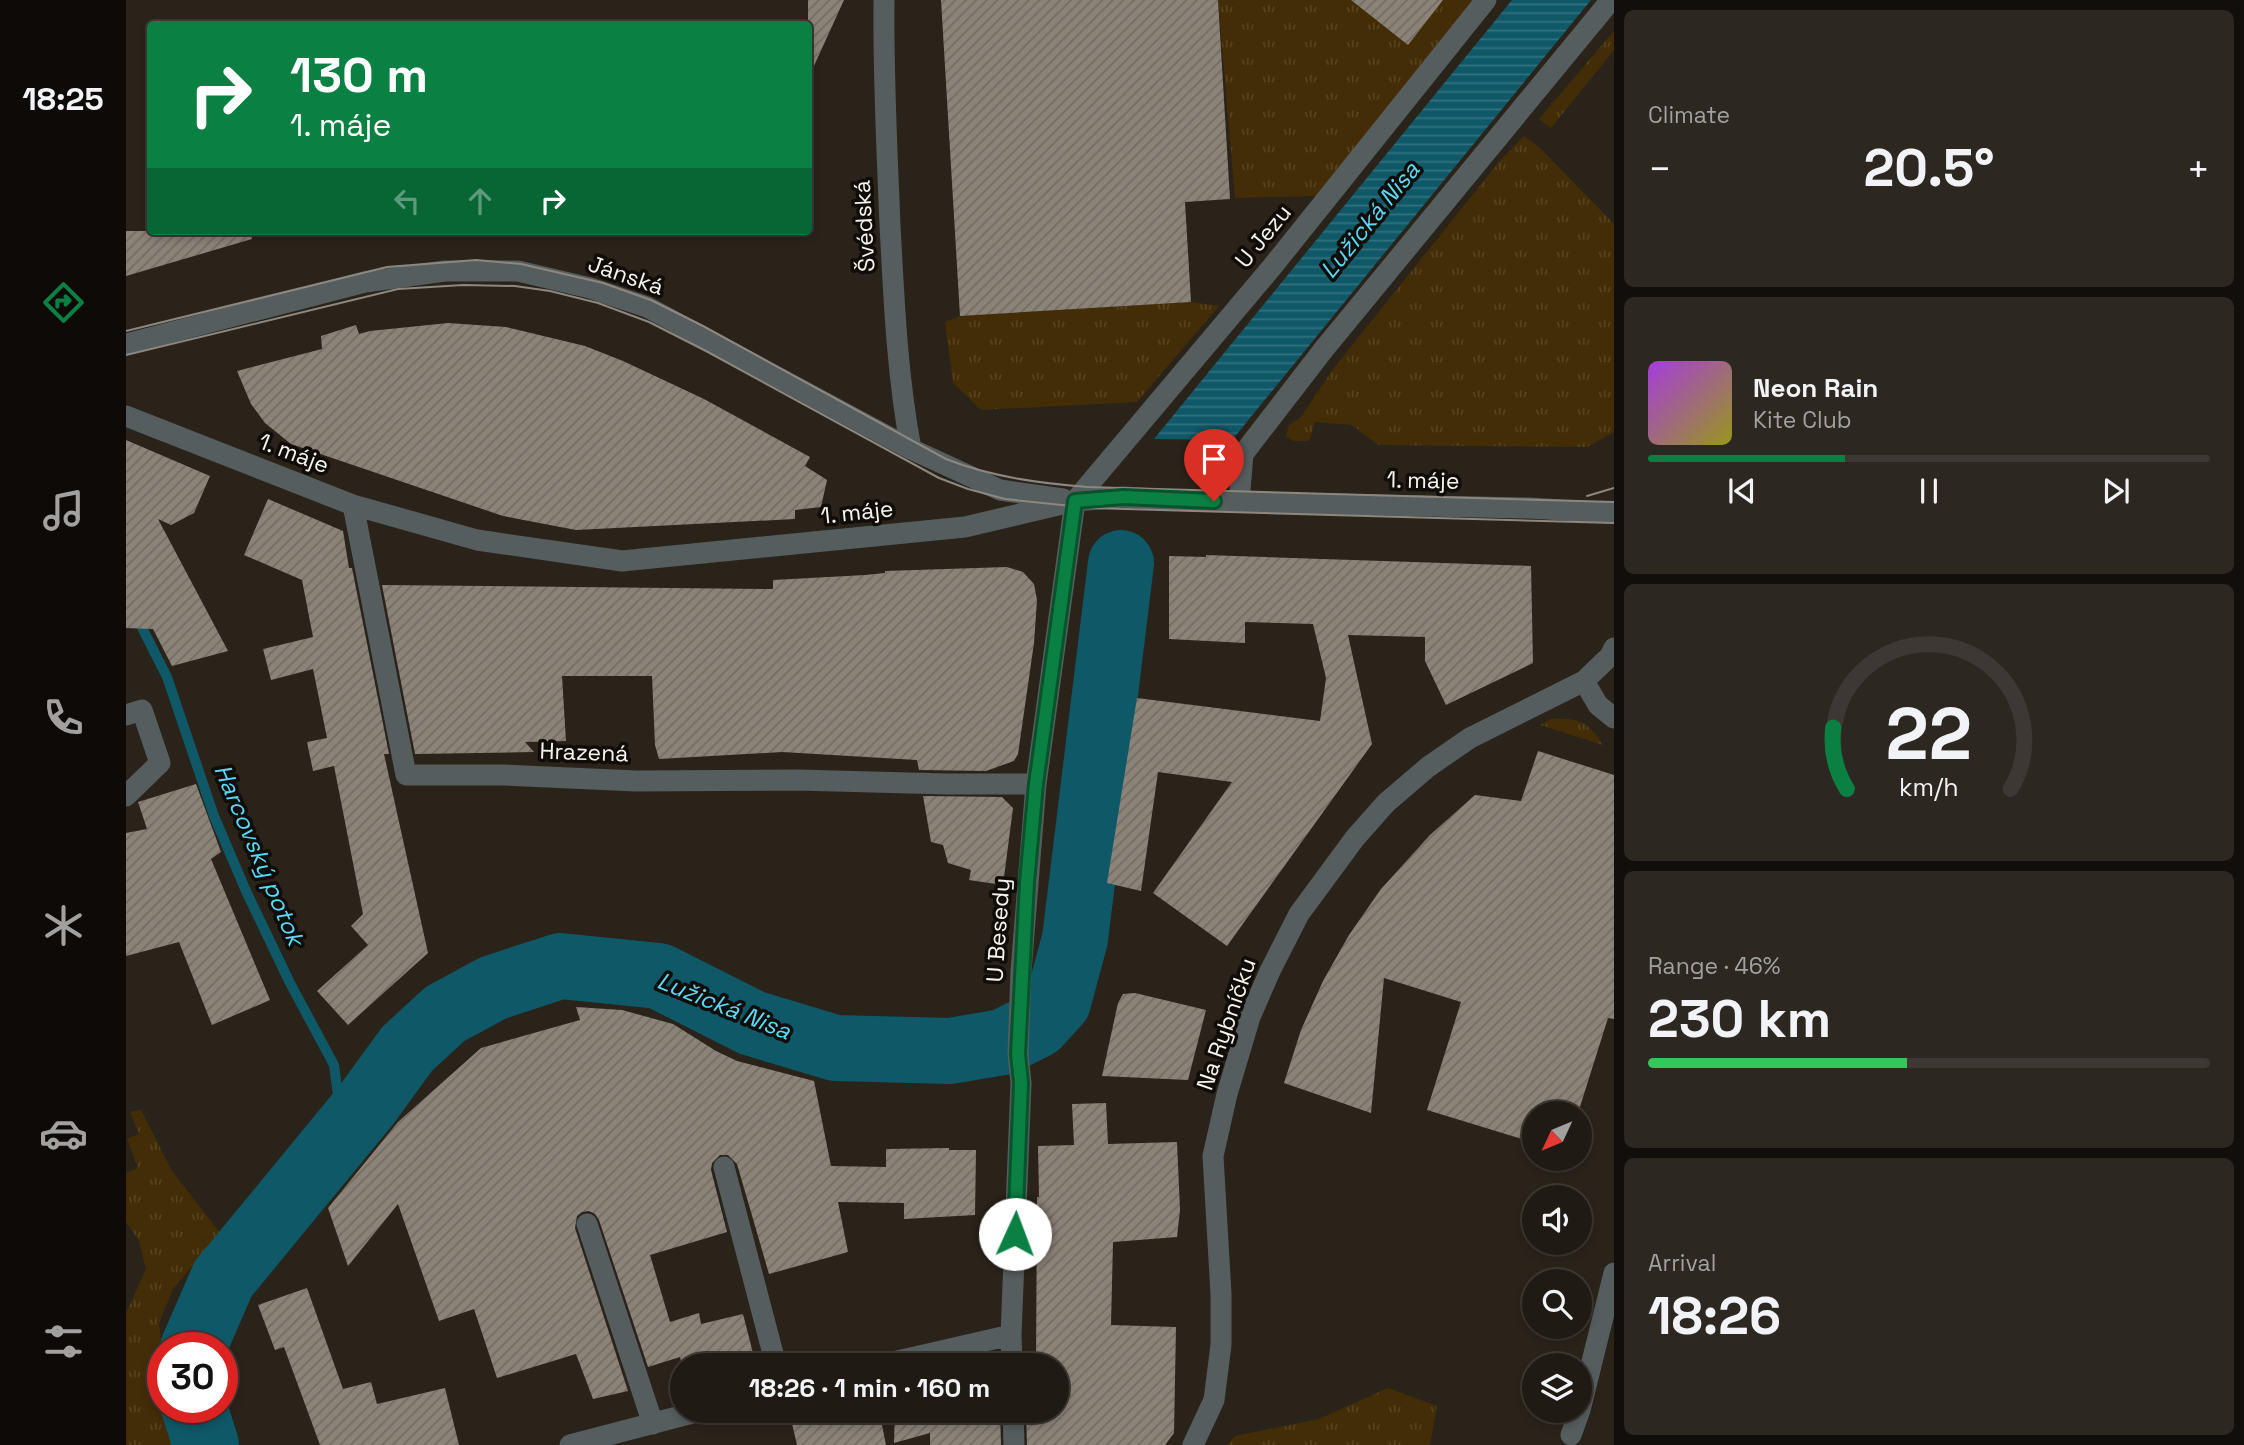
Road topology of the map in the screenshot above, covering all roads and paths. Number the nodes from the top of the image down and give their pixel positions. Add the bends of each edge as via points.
1 (884, 0) edge
2 (1486, 0) edge
3 (1611, 0) edge
4 (126, 344) edge
5 (126, 416) edge
6 (911, 449) junction
7 (1075, 501) junction
8 (1239, 502) junction
9 (353, 505) junction
10 (1614, 513) edge
11 (1614, 648) edge
12 (1584, 681) junction
13 (126, 715) edge
14 (1614, 718) edge
15 (1036, 784) junction
16 (126, 796) edge
17 (724, 1167) dead end
18 (587, 1224) dead end
19 (1614, 1273) edge
20 (1011, 1335) junction
21 (773, 1353) edge
22 (932, 1353) edge
23 (1012, 1353) edge
24 (1592, 1362) edge
25 (670, 1419) edge
26 (653, 1423) junction
27 (1013, 1423) edge
28 (1575, 1423) edge
29 (1571, 1435) dead end
30 (570, 1445) edge
31 (1014, 1445) edge
32 (1193, 1445) edge

1 - 6 street, Švédská via 894,309
2 - 7 street, U Jezu via 1272,267
3 - 8 street via 1243,454
4 - 6 street, Jánská via 365,282 445,271 518,271 647,307
5 - 9 street, 1. máje
6 - 7 street, Jánská via 1000,490
7 - 8 street, 1. máje via 1123,497
7 - 9 street, 1. máje via 965,527 622,561 477,540
7 - 15 street, U Besedy
8 - 10 street, 1. máje
9 - 15 street, Hrazená via 406,775
11 - 12 street, Na Rybníčku
12 - 14 street via 1598,705
12 - 32 street, Na Rybníčku via 1470,738 1428,767 1355,838 1299,914 1250,1017 1213,1156 1221,1345 1214,1400
13 - 16 street via 142,710 160,763
15 - 20 street, U Besedy via 1021,971
17 - 21 street
18 - 26 street
19 - 24 street
20 - 22 street
20 - 23 street, U Besedy
25 - 26 street
26 - 30 street
27 - 31 street
28 - 29 street

